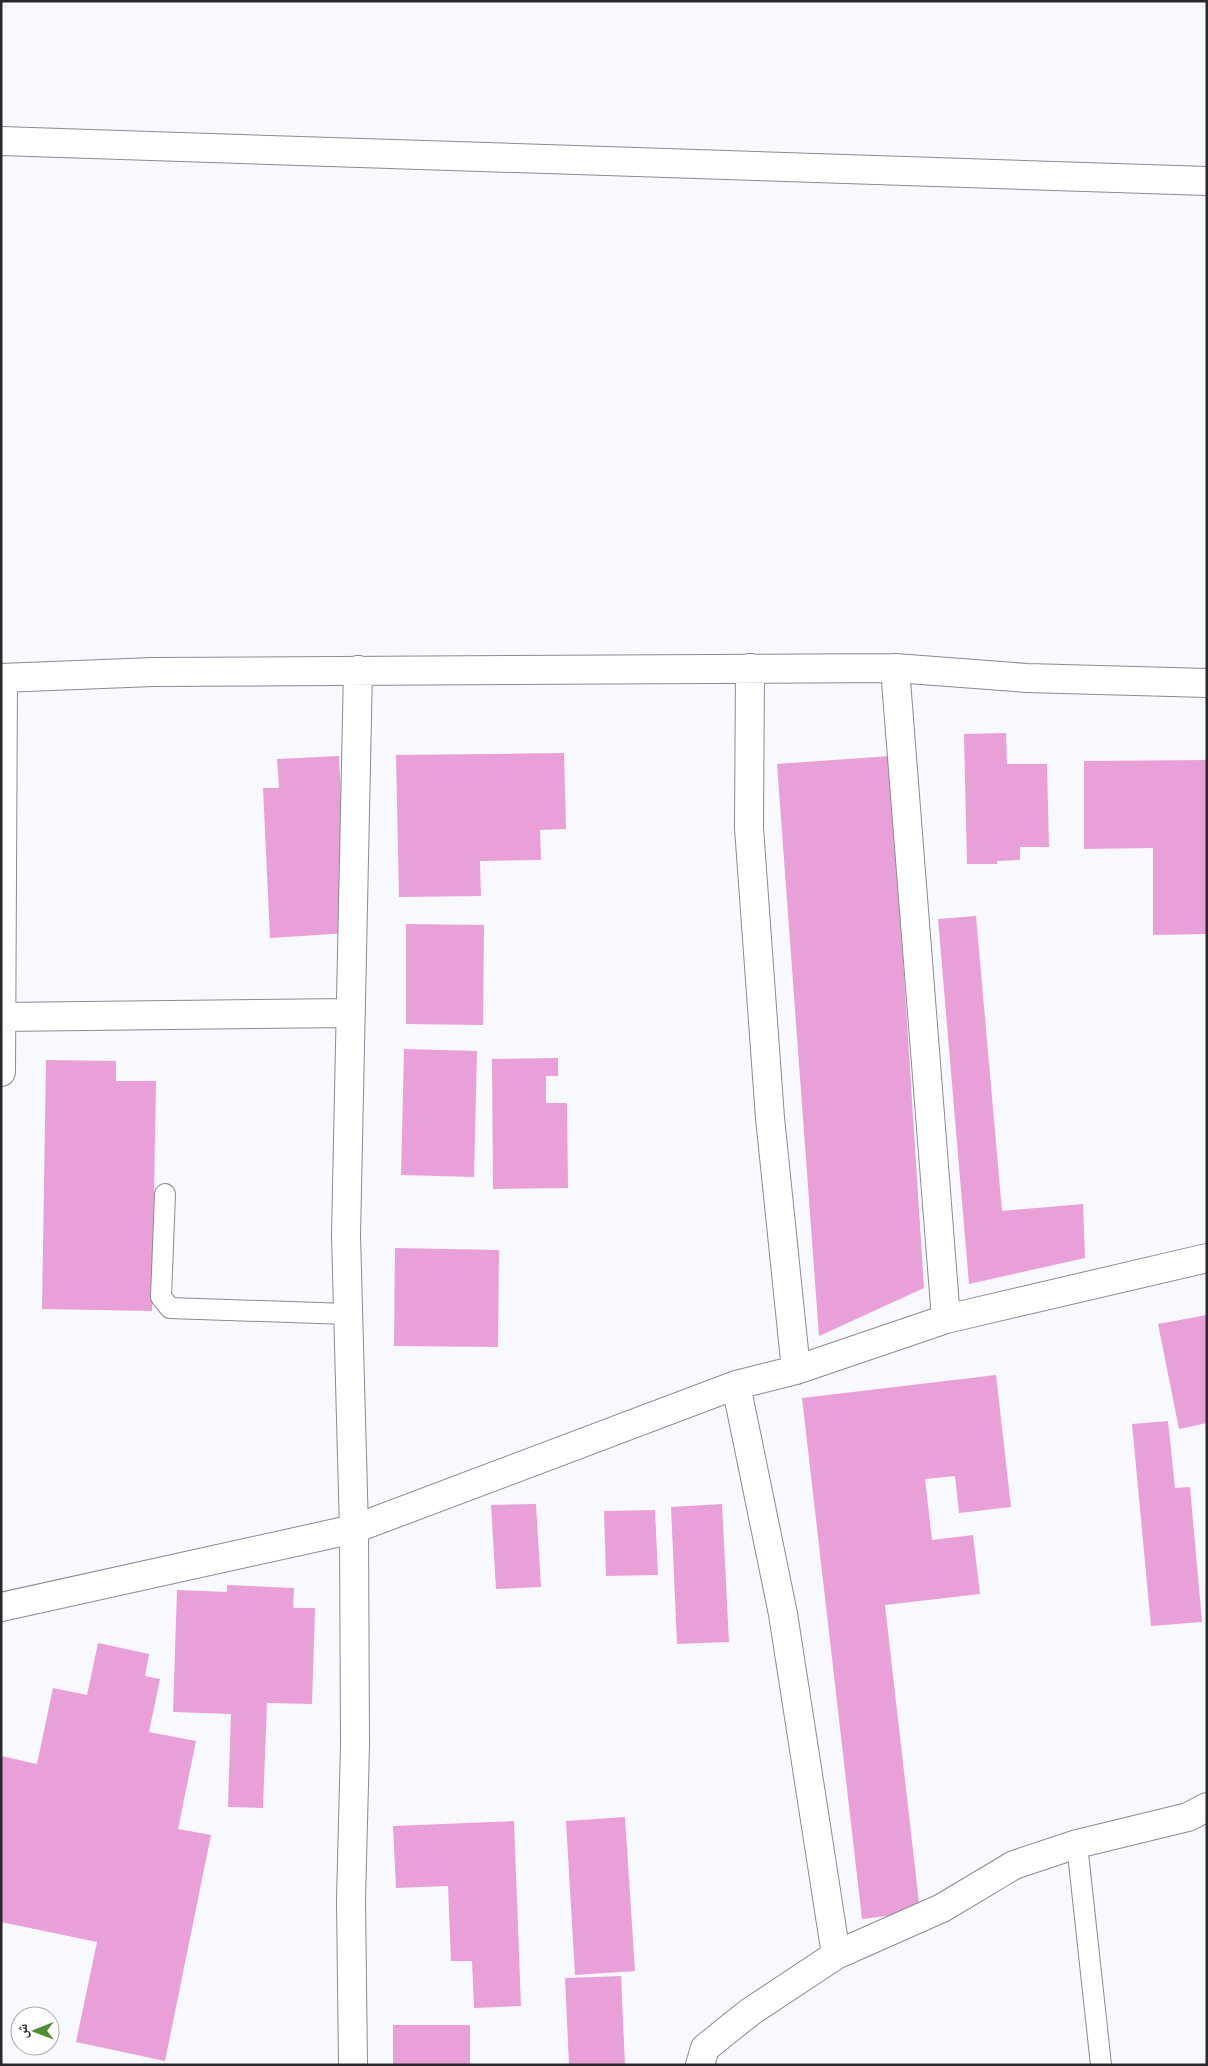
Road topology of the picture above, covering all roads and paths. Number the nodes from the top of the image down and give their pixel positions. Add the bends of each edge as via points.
1 (1, 141) edge
2 (1207, 181) edge
3 (750, 668) junction
4 (895, 668) junction
5 (358, 670) junction
6 (2, 678) edge
7 (1207, 683) edge
8 (351, 1013) junction
9 (2, 1017) edge
10 (1, 1072) edge
11 (165, 1194) dead end
12 (1207, 1258) edge
13 (348, 1314) junction
14 (946, 1319) junction
15 (796, 1370) junction
16 (736, 1385) junction
17 (354, 1529) junction
18 (1, 1607) edge
19 (1207, 1807) edge
20 (1077, 1844) junction
21 (836, 1955) junction
22 (353, 2065) edge
23 (700, 2065) edge
24 (1102, 2065) edge

1 - 2 street
3 - 4 street
3 - 5 street
3 - 15 street via 749,828 770,1118
4 - 7 street via 1027,678
4 - 14 street
5 - 6 street via 154,672
5 - 8 street
6 - 9 street
8 - 9 street
8 - 13 street via 346,1235
9 - 10 street
11 - 13 lane via 161,1297 170,1308
12 - 14 street
13 - 17 street
14 - 15 street
15 - 16 street
16 - 17 street
16 - 21 street via 783,1614
17 - 18 street
17 - 22 street
19 - 20 street via 1188,1817
20 - 21 street via 1014,1866 942,1908
20 - 24 lane
21 - 23 street via 750,2012 705,2048

